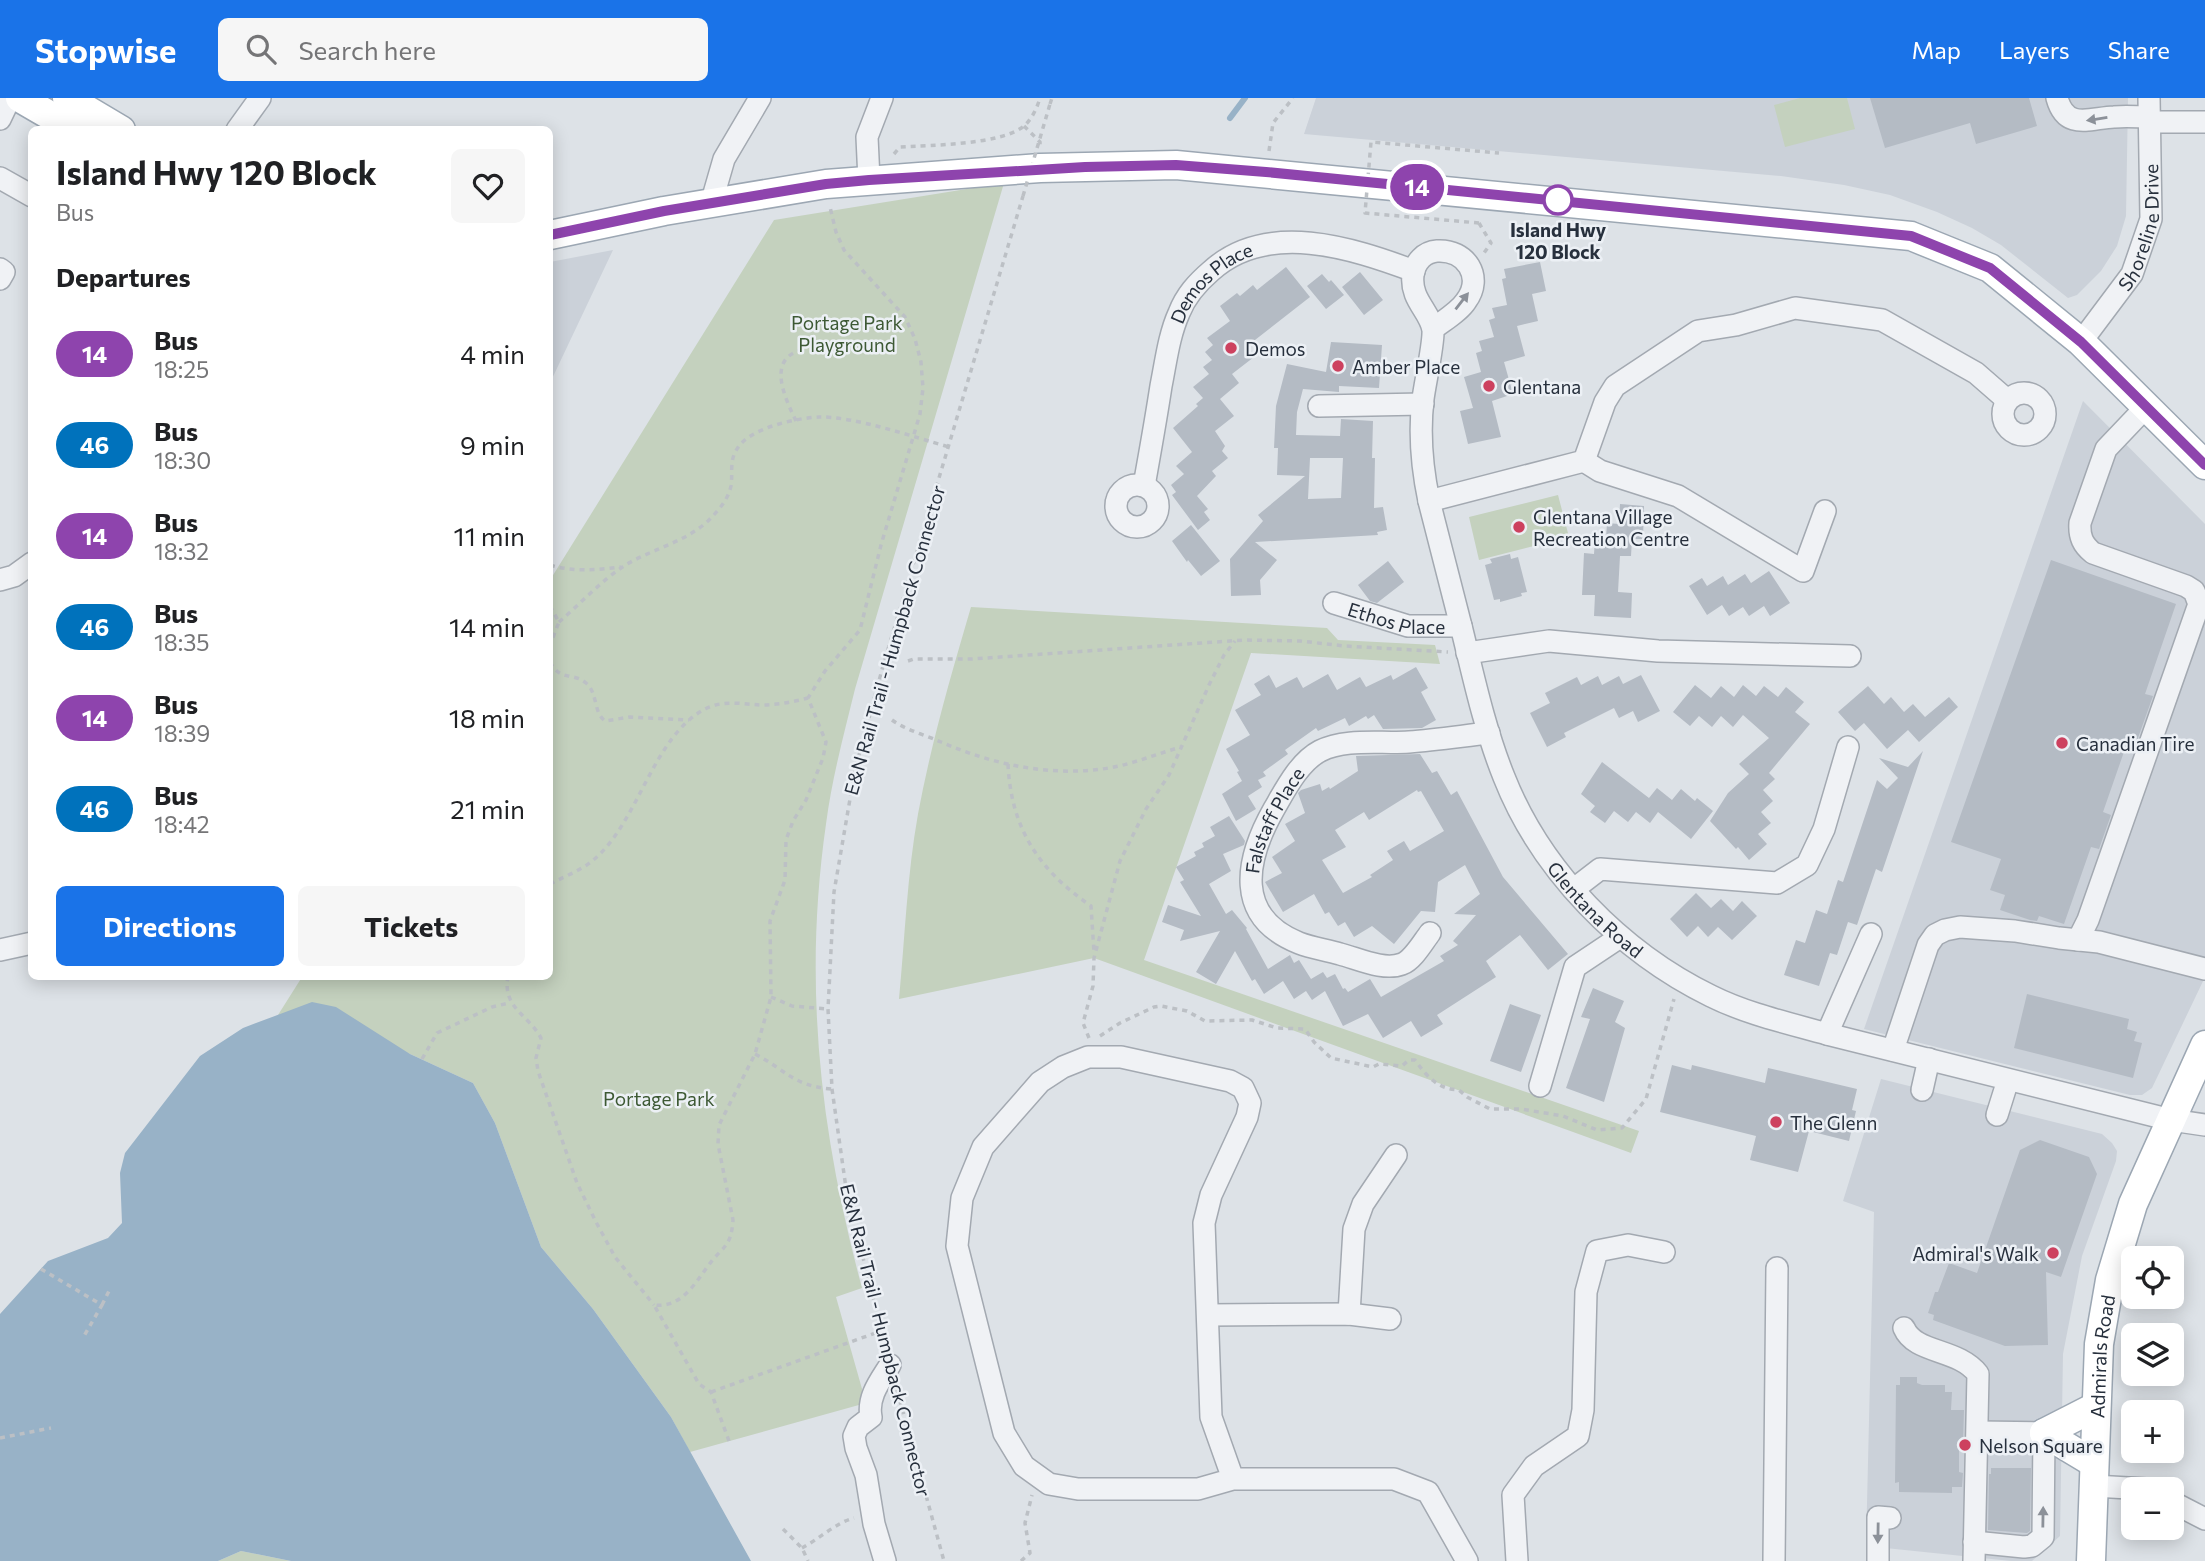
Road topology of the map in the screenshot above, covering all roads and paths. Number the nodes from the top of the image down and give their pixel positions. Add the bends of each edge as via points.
1 (10, 98) edge
2 (20, 98) edge
3 (66, 98) edge
4 (260, 98) edge
5 (760, 98) edge
6 (882, 98) edge
7 (1041, 98) edge
8 (1052, 98) edge
9 (1293, 98) edge
10 (2057, 98) edge
11 (2149, 112) edge
12 (0, 119) edge
13 (2205, 122) edge
14 (68, 126) edge
15 (114, 126) edge
16 (240, 126) edge
17 (1024, 126) junction
18 (1040, 142) dead end
19 (1499, 153) dead end
20 (1266, 172) junction
21 (0, 180) edge
22 (869, 180) junction
23 (826, 184) junction
24 (28, 194) edge
25 (711, 204) junction
26 (553, 234) edge
27 (1468, 265) junction
28 (0, 269) edge
29 (1414, 271) junction
30 (0, 279) edge
31 (1433, 329) junction
32 (2081, 342) junction
33 (806, 349) dead end
34 (2007, 400) dead end
35 (1423, 404) junction
36 (1319, 406) dead end
37 (2146, 407) junction
38 (796, 422) junction
39 (913, 437) junction
40 (949, 447) junction
41 (1584, 461) junction
42 (2205, 465) edge
43 (1144, 486) dead end
44 (1429, 501) junction
45 (1825, 511) dead end
46 (28, 566) edge
47 (553, 566) edge
48 (623, 567) junction
49 (0, 580) edge
50 (1334, 603) dead end
51 (553, 611) edge
52 (559, 622) junction
53 (1461, 626) junction
54 (553, 637) edge
55 (1235, 641) junction
56 (1467, 653) junction
57 (1850, 656) dead end
58 (908, 661) dead end
59 (553, 667) edge
60 (808, 698) junction
61 (690, 720) junction
62 (892, 720) dead end
63 (1489, 733) junction
64 (1181, 747) junction
65 (1848, 747) dead end
66 (1008, 764) junction
67 (553, 882) edge
68 (1574, 890) junction
69 (1430, 933) dead end
70 (1871, 934) dead end
71 (1620, 937) junction
72 (2078, 940) junction
73 (28, 944) edge
74 (0, 950) edge
75 (1094, 958) junction
76 (2205, 969) edge
77 (507, 980) edge
78 (1680, 981) junction
79 (771, 997) junction
80 (509, 1003) junction
81 (828, 1009) junction
82 (1107, 1032) dead end
83 (1827, 1034) junction
84 (1090, 1035) dead end
85 (2205, 1045) edge
86 (1893, 1051) junction
87 (755, 1054) junction
88 (422, 1059) dead end
89 (1929, 1059) junction
90 (2008, 1080) junction
91 (1540, 1086) dead end
92 (832, 1089) junction
93 (1922, 1090) dead end
94 (1997, 1115) dead end
95 (2171, 1120) junction
96 (2205, 1125) edge
97 (1396, 1156) dead end
98 (1664, 1252) dead end
99 (1777, 1268) dead end
100 (41, 1269) dead end
101 (110, 1289) dead end
102 (102, 1305) junction
103 (654, 1305) junction
104 (1349, 1314) junction
105 (1208, 1315) junction
106 (1390, 1319) dead end
107 (1904, 1328) dead end
108 (881, 1331) junction
109 (84, 1336) dead end
110 (890, 1365) junction
111 (711, 1392) junction
112 (2095, 1407) junction
113 (51, 1428) dead end
114 (1978, 1432) junction
115 (2044, 1433) junction
116 (0, 1438) edge
117 (729, 1441) dead end
118 (2094, 1474) junction
119 (1233, 1479) junction
120 (2121, 1482) edge
121 (1049, 1483) junction
122 (2184, 1508) edge
123 (873, 1516) junction
124 (1890, 1517) dead end
125 (2205, 1519) edge
126 (783, 1529) dead end
127 (802, 1548) junction
128 (1974, 1551) edge
129 (808, 1561) edge
130 (885, 1561) edge
131 (944, 1561) edge
132 (1021, 1561) edge
133 (1467, 1561) edge
134 (1517, 1561) edge
135 (1774, 1561) edge
136 (1878, 1561) edge
137 (2091, 1561) edge

1 - 12 street
2 - 14 main road
3 - 15 main road
4 - 16 street
5 - 25 street via 724,159
6 - 22 street via 867,138
7 - 17 path
8 - 40 path, E&N Rail Trail - Humpback Connector, bridge
9 - 20 path via 1273,123
11 -> 10 street via 2077,121 2066,115
11 - 13 street
11 - 32 street, Shoreline Drive via 2151,219 2132,274
17 - 18 path
17 - 22 path via 988,140 900,147
19 - 27 path, bridge via 1371,142 1365,213 1479,223 1491,243
20 - 22 main road via 1176,165
20 - 32 main road via 1911,236 1990,268
21 - 24 street
22 - 23 main road
23 - 25 main road
23 - 39 path via 844,250 905,317 915,339 923,388
25 - 26 main road
27 - 29 street via 1464,257 1448,250 1430,252 1416,262
31 -> 27 street via 1466,301 1472,286
28 - 30 street via 4,272
29 - 31 street via 1415,297
29 - 43 street, Demos Place via 1369,255 1293,242 1254,247 1220,262 1192,287 1178,313
31 - 35 street, Glentana Road
32 - 37 main road
33 - 38 path via 787,355 782,363 784,397
34 - 41 street via 1976,373 1882,320 1795,308 1698,331 1615,386
35 - 36 street
35 - 44 street, Glentana Road via 1423,473
37 - 42 main road
37 - 72 street via 2106,449 2079,533 2093,553 2186,586 2194,591 2199,604
38 - 39 path via 819,417
38 - 48 path via 753,434 737,447 731,462 731,487 721,508 706,523
39 - 40 path
39 - 60 path via 860,630
40 - 81 path, E&N Rail Trail - Humpback Connector via 855,770 834,892
41 - 44 street
41 - 45 street via 1600,471 1678,496 1803,571
44 - 53 street, Glentana Road
46 - 49 street
47 - 48 path via 583,570
48 - 52 path
50 - 53 street, Ethos Place via 1408,626
51 - 52 path
52 - 54 path
53 - 56 street, Glentana Road
55 - 56 path
55 - 58 path
55 - 64 path
56 - 57 street via 1549,641 1658,651
56 - 63 street, Glentana Road
59 - 61 path via 589,685 598,716 606,721 630,717
60 - 61 path via 783,704 739,702 709,707
60 - 79 path via 826,742 811,789 786,840 785,880 770,921
61 - 67 path via 654,768 617,833 593,861
62 - 66 path via 962,751
63 - 68 street, Glentana Road via 1522,817
63 - 69 street, Falstaff Place via 1344,744 1318,752 1284,790 1257,850 1250,879 1252,898 1262,918 1279,933 1390,967 1405,964
64 - 66 path via 1119,766 1074,771
64 - 75 path via 1120,860
65 - 68 street via 1824,830 1807,866 1777,883 1600,869
66 - 75 path via 1015,815 1041,862 1091,906
68 - 71 street, Glentana Road
70 - 83 street
71 - 78 street, Glentana Road
71 - 91 street via 1576,967
72 - 76 street
72 - 86 street via 1960,927 1935,935
73 - 74 street
75 - 84 path via 1093,986 1083,1023
77 - 80 path
78 - 82 path via 1646,1099 1622,1128 1616,1129 1597,1130 1563,1116 1521,1109 1490,1109 1459,1090 1444,1089 1415,1060 1402,1066 1373,1067 1342,1061 1320,1050 1305,1030 1252,1020 1205,1021 1187,1011 1161,1006
78 - 83 street, Glentana Road via 1774,1020
79 - 81 path via 792,1006
79 - 87 path
80 - 88 path via 437,1033
80 - 103 path via 541,1038 538,1072 591,1213 615,1257
81 - 92 path, E&N Rail Trail - Humpback Connector
83 - 86 street, Glentana Road
85 - 95 main road, Admirals Road
86 - 89 street, Glentana Road
87 - 92 path via 797,1082
87 - 103 path via 719,1125 718,1144 733,1220 726,1249 680,1299
89 - 90 street, Glentana Road
89 - 93 street
90 - 94 street
90 - 95 street, Glentana Road
92 - 108 path, E&N Rail Trail - Humpback Connector via 847,1195
95 - 96 street, Glentana Road
95 - 112 main road, Admirals Road via 2133,1204 2110,1280
97 - 104 street via 1363,1204 1354,1229
98 - 134 street via 1628,1245 1598,1251 1586,1292 1583,1410 1578,1436 1534,1466 1513,1495
99 - 135 street
100 - 102 path
101 - 102 path
102 - 109 path
103 - 111 path via 699,1384
104 - 105 street
104 - 106 street
105 - 119 street via 1212,1417
105 - 121 street via 1204,1223 1247,1117 1250,1103 1243,1088 1230,1081 1121,1057 1088,1057 1063,1067 1040,1082 984,1147 962,1198 957,1245 1004,1433 1024,1466
107 - 114 street via 1912,1341 1961,1359 1978,1374
108 - 110 path, E&N Rail Trail - Humpback Connector
108 - 111 path
110 - 123 street via 873,1393 872,1417 854,1436
110 - 131 path, E&N Rail Trail - Humpback Connector
111 - 117 path
112 - 115 main road
112 - 118 main road, Admirals Road
113 - 116 path
114 - 115 street
114 - 128 street
115 - 118 main road
128 -> 115 street via 2032,1546 2043,1537
118 - 120 street
118 - 137 main road, Admirals Road
119 - 121 street via 1198,1489 1078,1489
119 - 133 street via 1394,1479 1428,1492
121 - 132 path via 1033,1493 1025,1523 1030,1553
122 - 125 street
123 - 127 path via 843,1520
123 - 130 street
124 -> 136 street via 1878,1517
126 - 127 path
127 - 129 path

